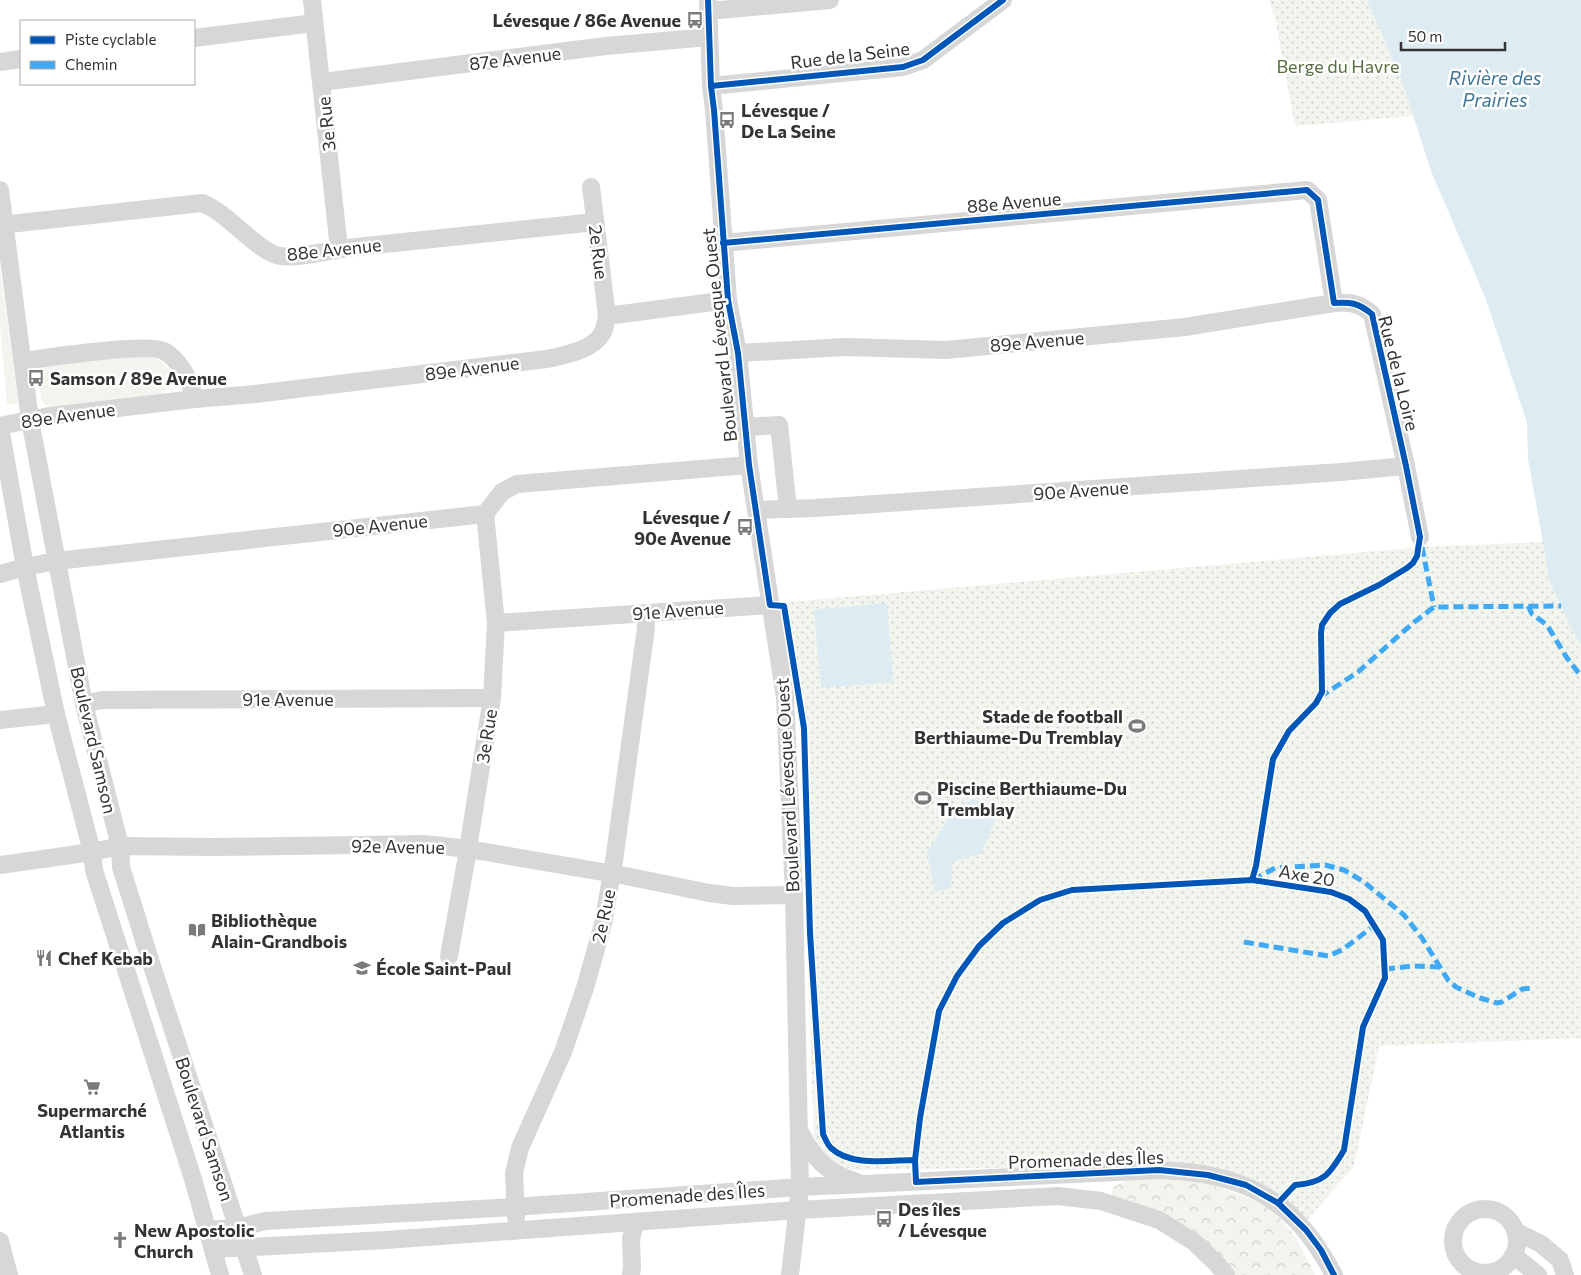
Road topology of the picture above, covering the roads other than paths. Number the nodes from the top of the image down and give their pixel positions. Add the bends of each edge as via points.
1 (312, 0) edge
2 (830, 0) edge
3 (1003, 0) edge
4 (708, 5) edge
5 (314, 23) junction
6 (709, 37) junction
7 (195, 38) edge
8 (20, 59) edge
9 (0, 62) edge
10 (322, 82) junction
11 (711, 86) junction
12 (591, 187) dead end
13 (0, 190) edge
14 (595, 222) junction
15 (2, 225) edge
16 (723, 243) junction
17 (339, 249) junction
18 (728, 300) junction
19 (1334, 303) junction
20 (607, 316) junction
21 (738, 353) junction
22 (22, 361) junction
23 (195, 399) junction
24 (30, 420) junction
25 (0, 426) edge
26 (745, 427) junction
27 (749, 465) junction
28 (1406, 466) junction
29 (788, 509) junction
30 (756, 510) junction
31 (485, 514) junction
32 (1420, 537) dead end
33 (56, 561) junction
34 (25, 567) junction
35 (0, 574) edge
36 (770, 604) junction
37 (646, 613) junction
38 (496, 623) junction
39 (492, 698) junction
40 (84, 704) junction
41 (56, 714) junction
42 (0, 720) edge
43 (120, 846) junction
44 (468, 849) junction
45 (92, 852) junction
46 (0, 865) edge
47 (612, 874) junction
48 (794, 894) junction
49 (449, 956) dead end
50 (799, 1131) junction
51 (865, 1184) junction
52 (800, 1187) junction
53 (514, 1207) junction
54 (798, 1210) junction
55 (635, 1223) junction
56 (238, 1228) junction
57 (208, 1230) junction
58 (517, 1231) junction
59 (1515, 1231) junction
60 (0, 1241) edge
61 (244, 1246) junction
62 (213, 1249) junction
63 (1513, 1255) junction
64 (8, 1275) edge
65 (220, 1275) edge
66 (254, 1275) edge
67 (631, 1275) edge
68 (790, 1275) edge
69 (1226, 1275) edge
70 (1334, 1275) edge
71 (1538, 1275) edge
72 (1565, 1275) edge

1 - 5 street, 3e Rue
2 - 4 street
3 - 11 street, Rue de la Seine via 923,60 903,68
4 - 6 street, Boulevard Lévesque Ouest
5 - 7 street
5 - 10 street, 3e Rue
6 - 10 street, 87e Avenue via 606,46
6 - 11 street, Boulevard Lévesque Ouest
8 - 9 street
10 - 17 street, 3e Rue
11 - 16 street, Boulevard Lévesque Ouest
12 - 14 street, 2e Rue
13 - 15 street, Boulevard Samson
14 - 17 street, 88e Avenue
14 - 20 street, 2e Rue
15 - 17 street, 88e Avenue via 202,203 268,251 280,256
15 - 22 street, Boulevard Samson
16 - 18 street, Boulevard Lévesque Ouest
16 - 19 street, 88e Avenue via 1307,190 1318,200
18 - 20 street
18 - 21 street, Boulevard Lévesque Ouest
19 - 21 street, 89e Avenue via 1185,328 946,350 845,347
19 - 28 street, Rue de la Loire via 1361,305 1372,314
20 - 23 street, 89e Avenue via 604,332 595,342 547,359
21 - 26 street, Boulevard Lévesque Ouest
22 - 23 street via 137,348 158,349 177,362
22 - 24 street, Boulevard Samson
23 - 24 street, 89e Avenue
24 - 25 street, 89e Avenue
24 - 33 street, Boulevard Samson
25 - 34 street, Boulevard Samson
26 - 27 street, Boulevard Lévesque Ouest
26 - 29 street via 779,425
27 - 30 street, Boulevard Lévesque Ouest
27 - 31 street via 517,484 502,492
28 - 29 street, 90e Avenue
28 - 32 street, Rue de la Loire
29 - 30 street, 90e Avenue
30 - 36 street, Boulevard Lévesque Ouest
31 - 33 street, 90e Avenue
31 - 38 street, 3e Rue
33 - 34 street, 90e Avenue
33 - 40 street, Boulevard Samson
34 - 35 street, 90e Avenue
34 - 41 street, Boulevard Samson
36 - 37 street, 91e Avenue
36 - 48 street, Boulevard Lévesque Ouest via 785,698
37 - 38 street, 91e Avenue
37 - 47 street, 2e Rue
38 - 39 street, 3e Rue
39 - 40 street, 91e Avenue via 102,700
39 - 44 street, 3e Rue
40 - 43 street, Boulevard Samson
41 - 42 street
41 - 45 street, Boulevard Samson
43 - 44 street, 92e Avenue via 425,844
43 - 45 street, 92e Avenue
43 - 56 street, Boulevard Samson via 121,867 132,903
44 - 47 street, 92e Avenue
44 - 49 street, 3e Rue
45 - 46 street, 92e Avenue
45 - 57 street, Boulevard Samson via 94,870
47 - 48 street, 92e Avenue via 725,895
47 - 53 street, 2e Rue via 586,988 563,1052 520,1148 514,1174
48 - 50 street, Boulevard Lévesque Ouest
50 - 51 street via 824,1166
50 - 52 street, Boulevard Lévesque Ouest
51 - 52 street, Promenade des Îles
51 - 70 street, Promenade des Îles via 1159,1170 1208,1175 1246,1185 1278,1203 1306,1230
52 - 53 street, Promenade des Îles
52 - 54 street, Boulevard Lévesque Ouest
53 - 56 street, Promenade des Îles via 265,1221
53 - 58 street
54 - 55 street, Promenade des Îles
54 - 68 street, Boulevard Lévesque Ouest
54 - 69 street, Promenade des Îles via 1058,1196 1102,1201 1159,1220 1194,1242
55 - 58 street, Promenade des Îles
55 - 67 street via 631,1239
56 - 57 street, Promenade des Îles
56 - 61 street, Boulevard Samson
57 - 62 street, Boulevard Samson
58 - 61 street, Promenade des Îles
59 - 63 street
59 - 63 street via 1502,1214 1481,1209 1462,1219 1453,1239 1458,1260 1476,1272 1498,1270
59 - 72 street via 1541,1244 1560,1260
60 - 64 street
61 - 62 street, Promenade des Îles
61 - 66 street, Boulevard Samson
62 - 65 street, Boulevard Samson
63 - 71 street

